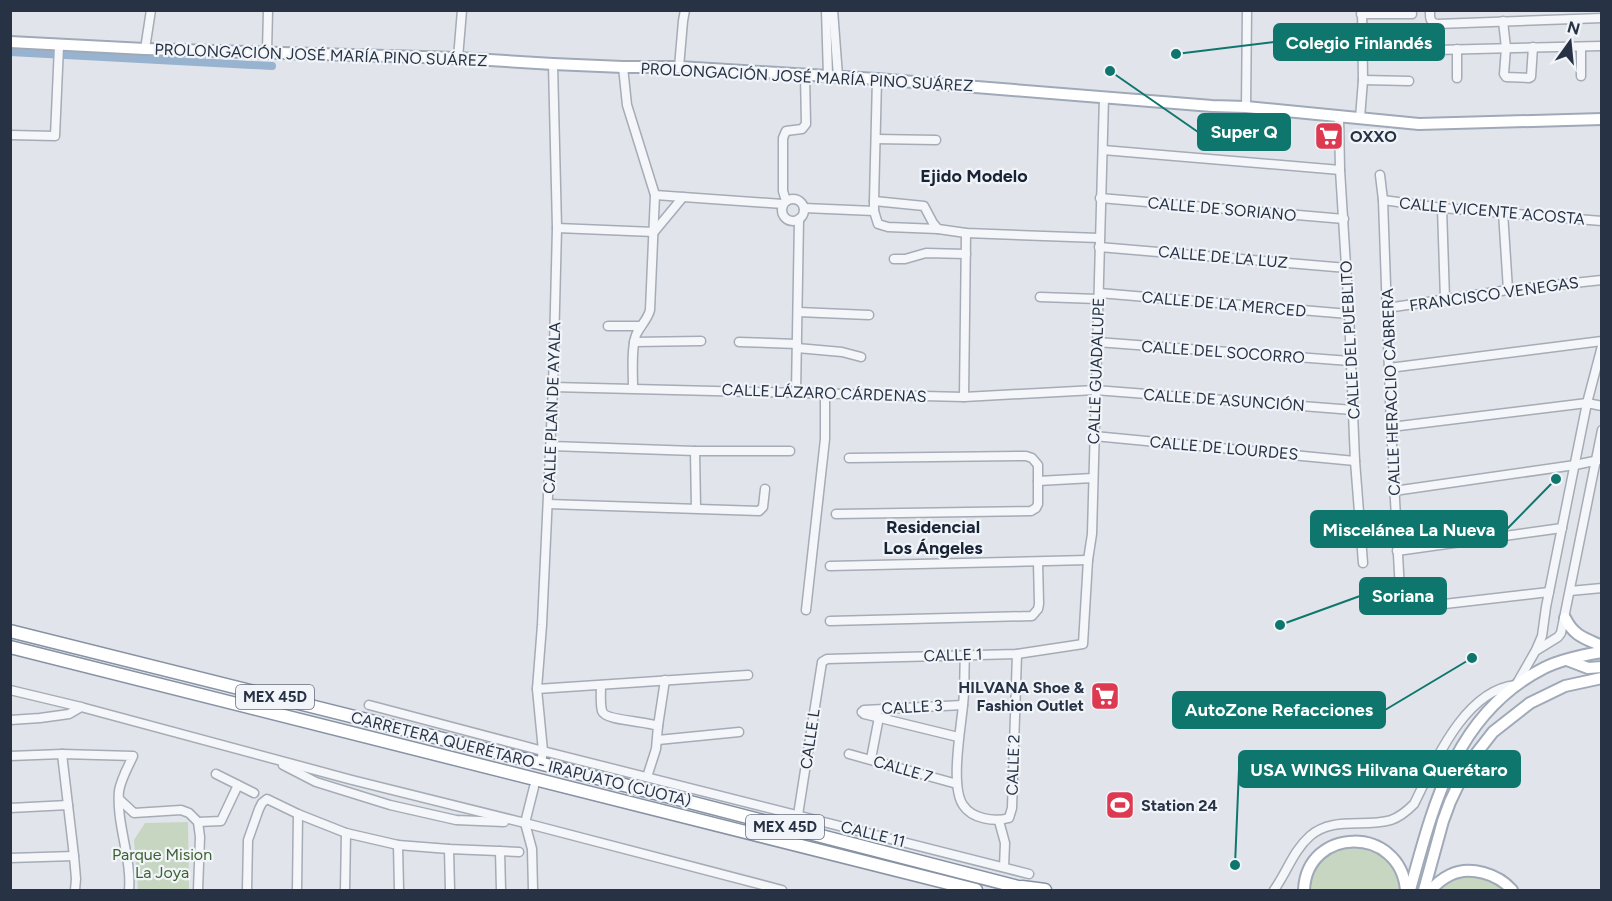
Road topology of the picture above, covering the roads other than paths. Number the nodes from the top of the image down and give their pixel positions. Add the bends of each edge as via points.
1 (151, 10) edge
2 (268, 10) edge
3 (462, 10) edge
4 (685, 10) edge
5 (826, 10) edge
6 (833, 10) edge
7 (1247, 10) edge
8 (1430, 10) edge
9 (1361, 12) edge
10 (1412, 14) dead end
11 (1602, 18) edge
12 (1503, 21) junction
13 (1281, 40) dead end
14 (10, 42) edge
15 (1362, 45) junction
16 (59, 46) junction
17 (1602, 46) edge
18 (1533, 47) junction
19 (1581, 47) junction
20 (1506, 48) junction
21 (1457, 49) junction
22 (145, 50) junction
23 (1411, 50) dead end
24 (1436, 50) dead end
25 (267, 52) junction
26 (458, 58) junction
27 (553, 64) junction
28 (623, 67) junction
29 (679, 67) junction
30 (805, 75) junction
31 (833, 76) junction
32 (1581, 76) dead end
33 (1457, 78) dead end
34 (877, 79) junction
35 (1363, 80) junction
36 (1409, 81) dead end
37 (1104, 97) junction
38 (1246, 107) junction
39 (1339, 116) junction
40 (1360, 118) junction
41 (1602, 119) edge
42 (10, 135) edge
43 (876, 139) junction
44 (936, 140) dead end
45 (1103, 150) junction
46 (1340, 170) junction
47 (1380, 174) dead end
48 (655, 195) junction
49 (683, 196) junction
50 (1100, 198) junction
51 (1383, 200) junction
52 (874, 201) junction
53 (785, 202) junction
54 (804, 208) junction
55 (1442, 208) junction
56 (874, 211) junction
57 (1503, 212) junction
58 (799, 219) junction
59 (1344, 219) junction
60 (1602, 221) edge
61 (557, 228) junction
62 (938, 229) junction
63 (654, 232) junction
64 (966, 232) junction
65 (1099, 243) junction
66 (966, 254) junction
67 (894, 259) dead end
68 (1347, 267) junction
69 (1602, 280) edge
70 (1508, 290) junction
71 (1099, 296) junction
72 (1040, 297) dead end
73 (1445, 299) junction
74 (1387, 308) junction
75 (798, 312) junction
76 (1349, 314) junction
77 (869, 315) dead end
78 (608, 326) dead end
79 (641, 326) junction
80 (701, 341) dead end
81 (1602, 341) edge
82 (634, 342) junction
83 (739, 342) dead end
84 (1096, 342) junction
85 (797, 346) junction
86 (1602, 346) edge
87 (861, 357) dead end
88 (1350, 361) junction
89 (1389, 368) junction
90 (553, 387) junction
91 (633, 388) junction
92 (1095, 390) junction
93 (796, 393) junction
94 (825, 394) junction
95 (964, 397) junction
96 (1587, 403) junction
97 (1602, 406) edge
98 (1353, 410) junction
99 (1391, 427) junction
100 (1602, 430) edge
101 (1094, 436) junction
102 (551, 446) junction
103 (695, 451) junction
104 (790, 451) dead end
105 (849, 458) dead end
106 (1599, 460) edge
107 (1355, 461) junction
108 (1575, 465) junction
109 (1093, 478) junction
110 (1038, 481) junction
111 (765, 489) dead end
112 (1394, 491) junction
113 (548, 504) junction
114 (696, 508) junction
115 (836, 514) dead end
116 (1562, 528) junction
117 (1397, 551) junction
118 (1088, 560) junction
119 (1038, 562) junction
120 (1363, 563) dead end
121 (830, 566) dead end
122 (1602, 588) edge
123 (1570, 591) junction
124 (1549, 592) junction
125 (806, 610) dead end
126 (1565, 618) junction
127 (830, 621) dead end
128 (10, 631) edge
129 (1083, 644) joint
130 (1602, 646) edge
131 (10, 647) edge
132 (1536, 650) junction
133 (1602, 652) edge
134 (1017, 654) junction
135 (965, 655) junction
136 (1567, 660) junction
137 (822, 662) joint
138 (1602, 667) edge
139 (748, 675) dead end
140 (1602, 678) edge
141 (666, 680) junction
142 (1516, 685) junction
143 (601, 686) junction
144 (537, 689) junction
145 (10, 690) edge
146 (369, 705) dead end
147 (963, 705) junction
148 (81, 707) junction
149 (879, 717) junction
150 (10, 720) edge
151 (656, 725) junction
152 (739, 732) dead end
153 (958, 737) junction
154 (658, 740) junction
155 (62, 754) junction
156 (543, 754) junction
157 (849, 754) dead end
158 (10, 756) edge
159 (268, 757) junction
160 (871, 759) junction
161 (216, 774) dead end
162 (647, 777) junction
163 (957, 784) junction
164 (238, 785) junction
165 (534, 787) dead end
166 (254, 793) dead end
167 (120, 800) junction
168 (68, 806) junction
169 (10, 808) edge
170 (134, 813) junction
171 (298, 814) junction
172 (798, 815) junction
173 (999, 821) junction
174 (198, 822) junction
175 (525, 823) junction
176 (122, 826) junction
177 (346, 833) junction
178 (398, 844) junction
179 (448, 849) junction
180 (500, 851) junction
181 (519, 852) dead end
182 (74, 855) junction
183 (10, 858) edge
184 (1004, 867) junction
185 (1029, 874) dead end
186 (1005, 884) junction
187 (760, 887) edge
188 (780, 890) edge
189 (75, 891) edge
190 (129, 891) edge
191 (198, 891) edge
192 (247, 891) edge
193 (297, 891) edge
194 (345, 891) edge
195 (399, 891) edge
196 (450, 891) edge
197 (501, 891) edge
198 (533, 891) edge
199 (976, 891) edge
200 (1030, 891) edge
201 (1045, 891) edge
202 (1274, 891) edge
203 (1304, 891) edge
204 (1408, 891) edge
205 (1424, 891) edge
206 (1431, 891) edge
207 (1512, 891) edge

1 - 22 street
2 - 25 street
3 - 26 street
4 - 29 street
5 - 31 street
6 - 31 street
7 - 38 street
8 - 12 street via 1430,20 1437,24
9 - 10 street
9 - 15 street
11 - 12 street
12 - 20 street
13 - 15 street
14 - 16 main road, PROLONGACIÓN JOSÉ MARÍA PINO SUÁREZ
15 - 23 street
15 - 35 street
16 - 22 main road, PROLONGACIÓN JOSÉ MARÍA PINO SUÁREZ
16 - 42 street via 56,136
17 - 19 street
18 - 19 street
18 - 20 street
18 - 20 street via 1533,74 1529,78 1506,77
19 - 32 street
20 - 21 street
21 - 24 street
21 - 33 street
22 - 25 main road, PROLONGACIÓN JOSÉ MARÍA PINO SUÁREZ
25 - 26 main road, PROLONGACIÓN JOSÉ MARÍA PINO SUÁREZ
26 - 27 main road, PROLONGACIÓN JOSÉ MARÍA PINO SUÁREZ
27 - 28 main road, PROLONGACIÓN JOSÉ MARÍA PINO SUÁREZ
27 - 61 street, CALLE PLAN DE AYALA
28 - 29 main road, PROLONGACIÓN JOSÉ MARÍA PINO SUÁREZ
28 - 48 street via 627,105
29 - 30 main road, PROLONGACIÓN JOSÉ MARÍA PINO SUÁREZ
30 - 31 main road, PROLONGACIÓN JOSÉ MARÍA PINO SUÁREZ
30 - 53 street via 806,124 802,129 786,131 783,138
31 - 34 main road, PROLONGACIÓN JOSÉ MARÍA PINO SUÁREZ
34 - 37 main road, PROLONGACIÓN JOSÉ MARÍA PINO SUÁREZ
34 - 43 street
35 - 36 street
35 - 40 street
37 - 38 main road, PROLONGACIÓN JOSÉ MARÍA PINO SUÁREZ
37 - 45 street, CALLE GUADALUPE
38 - 39 main road, PROLONGACIÓN JOSÉ MARÍA PINO SUÁREZ
39 - 40 main road, PROLONGACIÓN JOSÉ MARÍA PINO SUÁREZ
39 - 46 street, CALLE DEL PUEBLITO
40 - 41 main road, PROLONGACIÓN JOSÉ MARÍA PINO SUÁREZ via 1419,124
43 - 44 street
43 - 52 street
45 - 46 street
45 - 50 street, CALLE GUADALUPE
46 - 59 street, CALLE DEL PUEBLITO
47 - 51 street, CALLE HERACLIO CABRERA
48 - 49 street
48 - 63 street
49 - 53 street
49 - 63 street
50 - 59 street, CALLE DE SORIANO
50 - 65 street, CALLE GUADALUPE
51 - 55 street, CALLE VICENTE ACOSTA
51 - 74 street, CALLE HERACLIO CABRERA
52 - 56 street
52 - 62 street via 924,206
53 - 54 street via 795,199
53 - 58 street via 785,218
54 - 56 street
54 - 58 street
55 - 57 street, CALLE VICENTE ACOSTA
55 - 73 street
56 - 62 street, CALLE DE LA LUZ via 878,224 888,227
57 - 60 street, CALLE VICENTE ACOSTA
57 - 70 street
58 - 75 street
59 - 68 street, CALLE DEL PUEBLITO
61 - 63 street
61 - 90 street, CALLE PLAN DE AYALA
62 - 64 street, CALLE DE LA LUZ
63 - 79 street via 650,310
64 - 65 street, CALLE DE LA LUZ
64 - 66 street
65 - 68 street, CALLE DE LA LUZ
65 - 71 street, CALLE GUADALUPE
66 - 67 street
66 - 95 street
68 - 76 street, CALLE DEL PUEBLITO
69 - 70 street, FRANCISCO VENEGAS
70 - 73 street, FRANCISCO VENEGAS
71 - 72 street, CALLE DE LA MERCED
71 - 76 street, CALLE DE LA MERCED
71 - 84 street, CALLE GUADALUPE
73 - 74 street, FRANCISCO VENEGAS
74 - 89 street, CALLE HERACLIO CABRERA
75 - 77 street
75 - 85 street
76 - 88 street, CALLE DEL PUEBLITO
78 - 79 street
79 - 82 street
80 - 82 street
81 - 89 street
82 - 91 street
83 - 85 street
84 - 88 street, CALLE DEL SOCORRO
84 - 92 street, CALLE GUADALUPE
85 - 87 street
85 - 93 street
86 - 96 street
88 - 98 street, CALLE DEL PUEBLITO
89 - 99 street, CALLE HERACLIO CABRERA
90 - 91 street, CALLE LÁZARO CÁRDENAS
90 - 102 street, CALLE PLAN DE AYALA
91 - 93 street, CALLE LÁZARO CÁRDENAS
92 - 95 street, CALLE LÁZARO CÁRDENAS
92 - 98 street, CALLE DE ASUNCIÓN
92 - 101 street, CALLE GUADALUPE
93 - 94 street, CALLE LÁZARO CÁRDENAS
94 - 95 street, CALLE LÁZARO CÁRDENAS
94 - 125 street via 825,439
96 - 97 street
96 - 99 street
96 - 108 street
98 - 107 street, CALLE DEL PUEBLITO
99 - 112 street, CALLE HERACLIO CABRERA
100 - 106 street
101 - 107 street, CALLE DE LOURDES
101 - 109 street, CALLE GUADALUPE
102 - 103 street
102 - 113 street, CALLE PLAN DE AYALA
103 - 104 street
103 - 114 street
105 - 110 street via 1026,456 1038,465
106 - 108 street
106 - 123 street
107 - 120 street, CALLE DEL PUEBLITO
108 - 112 street
108 - 116 street
109 - 110 street
109 - 118 street, CALLE GUADALUPE
110 - 115 street via 1038,504 1031,511
111 - 114 street via 759,511
112 - 117 street, CALLE HERACLIO CABRERA
113 - 114 street
113 - 144 street, CALLE PLAN DE AYALA
116 - 117 street
116 - 124 street
117 - 124 street, CALLE HERACLIO CABRERA via 1401,609
118 - 119 street
118 - 129 street, CALLE GUADALUPE
119 - 121 street
119 - 127 street via 1039,604 1032,616
122 - 123 street
123 - 126 street
124 - 132 street
126 - 130 main road via 1578,636
126 - 132 street via 1558,638
128 - 186 highway, CARRETERA QUERÉTARO - IRAPUATO (CUOTA) / MEX 45D
129 - 134 street, CALLE 1
131 - 199 highway, CARRETERA QUERÉTARO - IRAPUATO (CUOTA) / MEX 45D
132 - 142 street
133 - 136 main road
134 - 135 street, CALLE 1
134 - 173 street, CALLE 2 via 1012,808 1009,818
135 - 137 street, CALLE 1
135 - 147 street
136 - 138 main road via 1588,668
136 - 142 main road
137 - 172 street, CALLE L
139 - 141 street
140 - 205 main road via 1564,686 1530,703 1493,732 1468,764 1450,802
141 - 143 street
141 - 151 street
142 - 202 street via 1482,699 1462,719 1406,812 1390,820 1328,826 1311,834
142 - 204 main road via 1484,715 1444,779
143 - 144 street
143 - 151 street via 604,715
144 - 156 street, CALLE PLAN DE AYALA
145 - 148 street
146 - 156 street, CALLE 11
147 - 149 street, CALLE 3 via 862,712
147 - 153 street
148 - 150 street via 69,714
148 - 159 street
149 - 153 street
149 - 160 street
151 - 154 street
152 - 154 street
153 - 163 street
154 - 162 street
155 - 158 street
155 - 167 street via 133,756
155 - 168 street
156 - 162 street, CALLE 11
157 - 160 street, CALLE 7
159 - 175 street
159 - 175 street via 316,782 390,805 456,820
160 - 163 street, CALLE 7
161 - 164 street
162 - 172 street, CALLE 11
163 - 173 street via 962,805 972,814
164 - 166 street
164 - 174 street via 221,821
165 - 175 street
167 - 170 street
167 - 176 street
168 - 169 street
168 - 182 street
170 - 174 street via 181,810
170 - 176 street
171 - 177 street
171 - 192 street via 267,799 262,803 248,840
171 - 193 street
172 - 184 street, CALLE 11
173 - 184 street via 1005,843
174 - 191 street
175 - 187 street
175 - 198 street via 532,849
176 - 190 street
177 - 178 street
177 - 194 street
178 - 179 street
178 - 195 street
179 - 180 street
179 - 196 street
180 - 181 street
180 - 197 street
182 - 183 street
182 - 189 street
184 - 185 street, CALLE 11
186 - 200 highway, CARRETERA QUERÉTARO - IRAPUATO (CUOTA) / MEX 45D
186 - 201 highway
187 - 188 street
203 - 204 main road via 1307,873 1316,859 1335,845 1352,841 1375,845 1388,853 1398,864
206 - 207 main road via 1443,878 1466,871 1490,875

